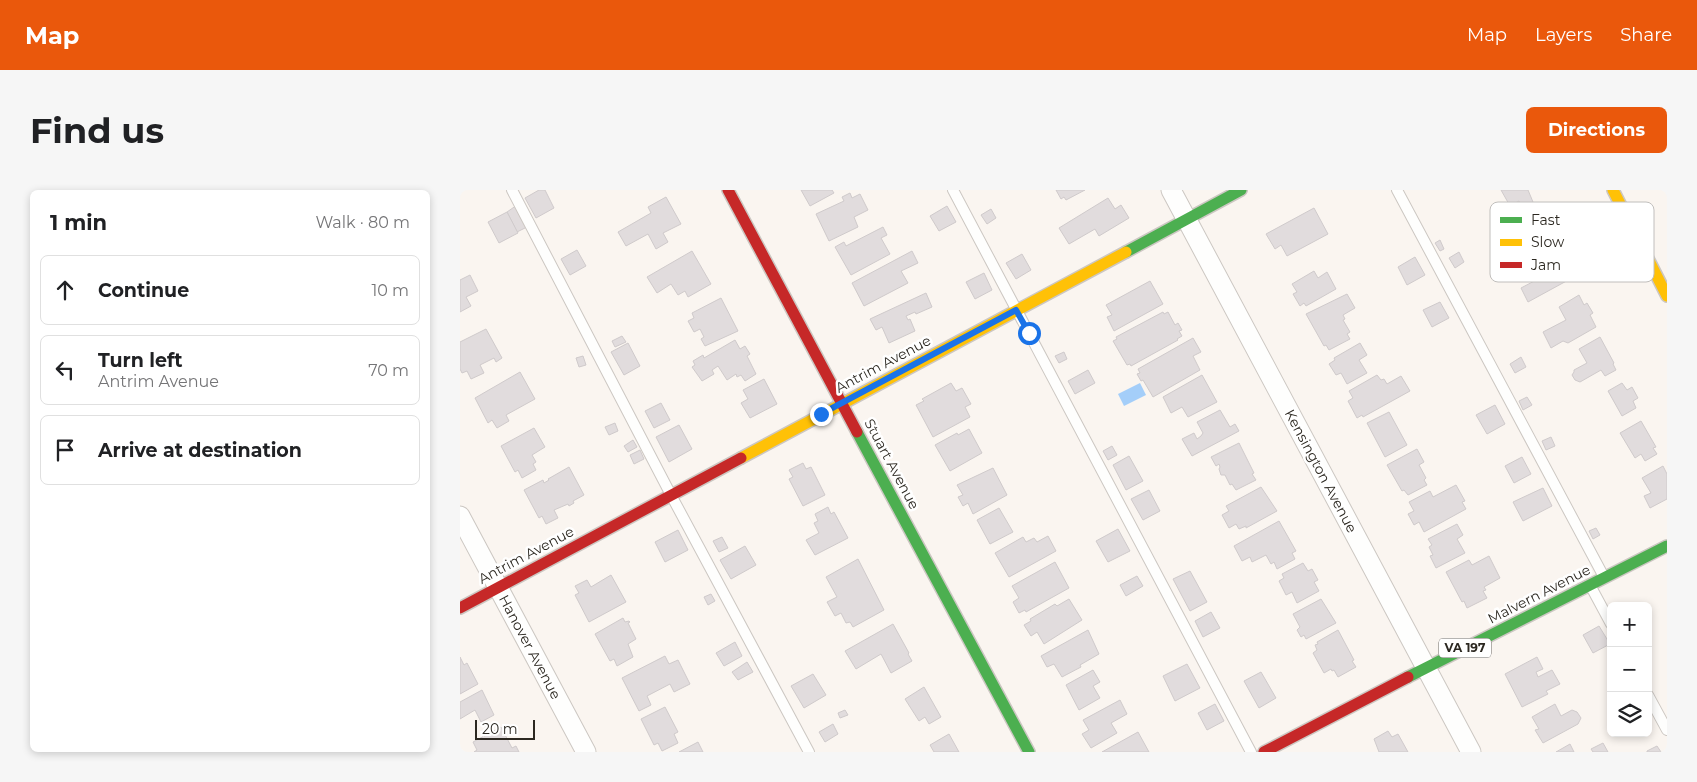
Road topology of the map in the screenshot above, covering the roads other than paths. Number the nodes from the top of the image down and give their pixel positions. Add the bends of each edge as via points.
1 (512, 190) edge
2 (728, 190) edge
3 (953, 190) edge
4 (1171, 190) edge
5 (1241, 190) edge
6 (1396, 190) edge
7 (1613, 190) edge
8 (1619, 202) edge
9 (1186, 219) junction
10 (1654, 270) edge
11 (1667, 296) edge
12 (1016, 310) junction
13 (843, 403) junction
14 (671, 495) junction
15 (460, 516) edge
16 (1667, 546) edge
17 (1604, 578) junction
18 (1590, 585) junction
19 (498, 587) junction
20 (460, 608) edge
21 (1607, 617) edge
22 (1426, 667) junction
23 (1652, 702) edge
24 (1667, 730) edge
25 (586, 752) edge
26 (809, 752) edge
27 (1029, 752) edge
28 (1251, 752) edge
29 (1264, 752) edge
30 (1471, 752) edge

1 - 14 lane
2 - 13 street, Stuart Avenue
3 - 12 lane
4 - 9 street, Kensington Avenue
5 - 9 street, Antrim Avenue
6 - 17 lane
7 - 8 street
9 - 12 street, Antrim Avenue
9 - 22 street, Kensington Avenue
10 - 11 street
12 - 13 street, Antrim Avenue
12 - 28 lane
13 - 14 street, Antrim Avenue
13 - 27 street, Stuart Avenue
14 - 19 street, Antrim Avenue
14 - 26 lane
15 - 19 street, Hanover Avenue
16 - 17 street, Malvern Avenue / VA 197
17 - 18 street, Malvern Avenue / VA 197
18 - 21 lane
18 - 22 street, Malvern Avenue / VA 197
19 - 20 street, Antrim Avenue
19 - 25 street, Hanover Avenue
22 - 29 street, Malvern Avenue / VA 197
22 - 30 street, Kensington Avenue
23 - 24 lane

